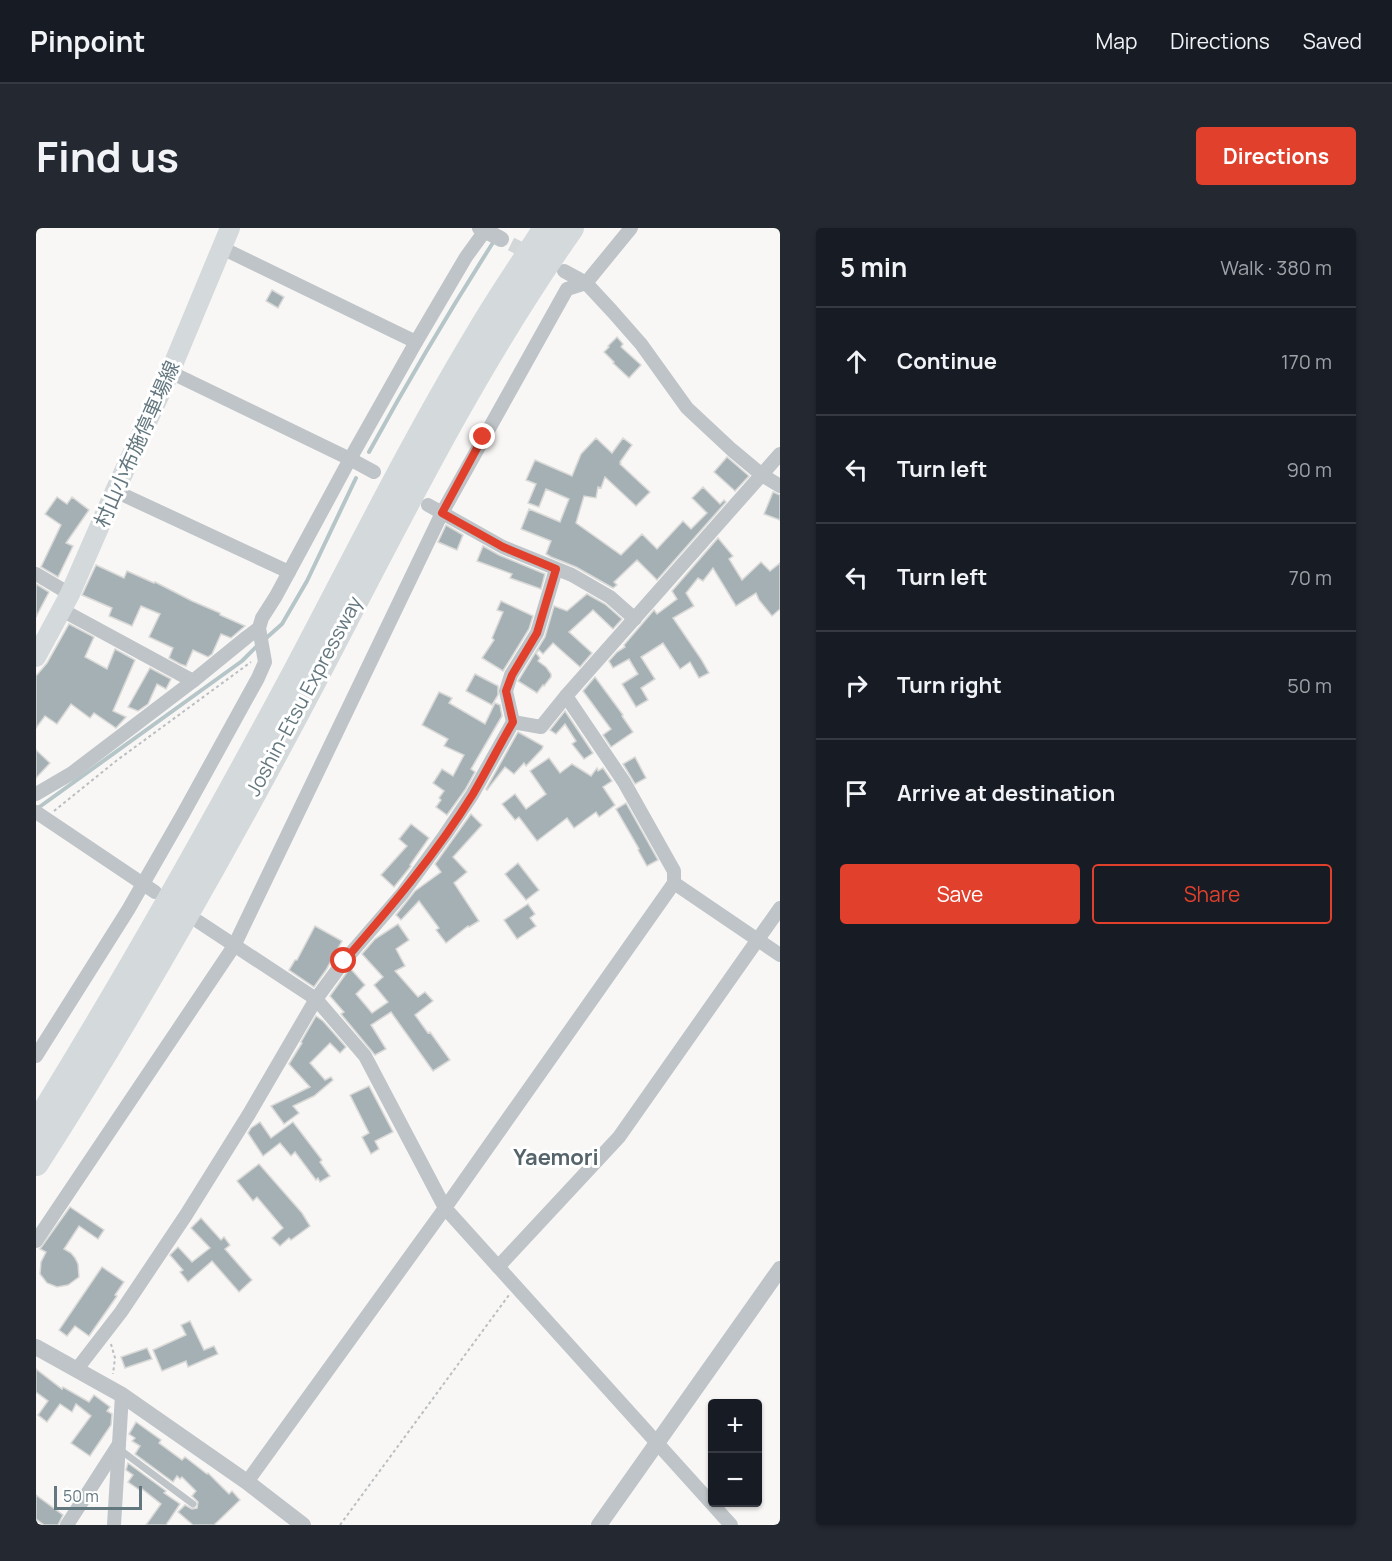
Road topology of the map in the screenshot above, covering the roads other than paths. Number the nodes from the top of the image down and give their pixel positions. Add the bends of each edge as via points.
1 (231, 228) edge
2 (546, 228) edge
3 (571, 228) edge
4 (631, 228) edge
5 (492, 234) edge
6 (222, 248) junction
7 (564, 271) dead end
8 (586, 283) junction
9 (416, 342) junction
10 (170, 372) junction
11 (780, 454) edge
12 (350, 459) junction
13 (374, 472) dead end
14 (762, 475) junction
15 (780, 486) edge
16 (115, 491) junction
17 (428, 505) dead end
18 (442, 513) junction
19 (556, 569) junction
20 (289, 572) junction
21 (36, 574) edge
22 (66, 602) junction
23 (635, 619) junction
24 (259, 631) junction
25 (36, 657) edge
26 (193, 681) junction
27 (567, 696) junction
28 (513, 722) junction
29 (36, 794) edge
30 (40, 818) edge
31 (142, 883) junction
32 (674, 883) junction
33 (155, 892) dead end
34 (780, 908) edge
35 (199, 922) dead end
36 (758, 939) junction
37 (234, 946) junction
38 (780, 955) edge
39 (316, 999) junction
40 (36, 1056) edge
41 (36, 1126) edge
42 (36, 1163) edge
43 (445, 1208) junction
44 (36, 1241) edge
45 (498, 1267) junction
46 (780, 1269) edge
47 (36, 1347) edge
48 (77, 1369) junction
49 (117, 1391) junction
50 (657, 1442) junction
51 (120, 1446) junction
52 (247, 1482) junction
53 (193, 1503) dead end
54 (67, 1525) edge
55 (114, 1525) edge
56 (303, 1525) edge
57 (599, 1525) edge
58 (731, 1525) edge

1 - 6 main road, 村山小布施停車場線
2 - 41 highway, Joshin-Etsu Expressway via 445,391 216,819
3 - 42 highway, Joshin-Etsu Expressway via 463,400 200,889
4 - 8 street
5 - 9 street via 466,258
6 - 9 street
6 - 10 main road, 村山小布施停車場線
7 - 8 street
8 - 14 street via 641,344 687,408
8 - 18 street via 567,289
9 - 12 street
10 - 12 street
10 - 16 main road, 村山小布施停車場線
11 - 14 street
12 - 13 street
12 - 20 street
14 - 15 street
14 - 23 street
16 - 20 street
16 - 22 main road, 村山小布施停車場線
17 - 18 street
18 - 19 street via 503,547
18 - 37 street
19 - 23 street via 610,597
19 - 28 street via 537,633 506,691
20 - 24 street via 262,618
21 - 22 street
22 - 25 main road, 村山小布施停車場線
22 - 26 street
23 - 27 street
24 - 26 street
24 - 31 street via 265,662 258,678
26 - 29 street via 72,773
27 - 28 street via 541,727
27 - 32 street via 624,782 674,871
28 - 39 street via 472,795 444,835 402,894
30 - 31 street
31 - 33 street
31 - 40 street
32 - 36 street
32 - 43 street
34 - 36 street
35 - 37 street
36 - 38 street
36 - 45 street via 619,1137
37 - 39 street
37 - 44 street
39 - 43 street via 365,1056
39 - 48 street via 186,1215
43 - 45 street
43 - 52 street
45 - 50 street
46 - 50 street
47 - 48 street
48 - 49 street
49 - 51 street
49 - 52 street
50 - 57 street
50 - 58 street
51 - 53 lane
51 - 54 street
51 - 55 street
52 - 56 street

